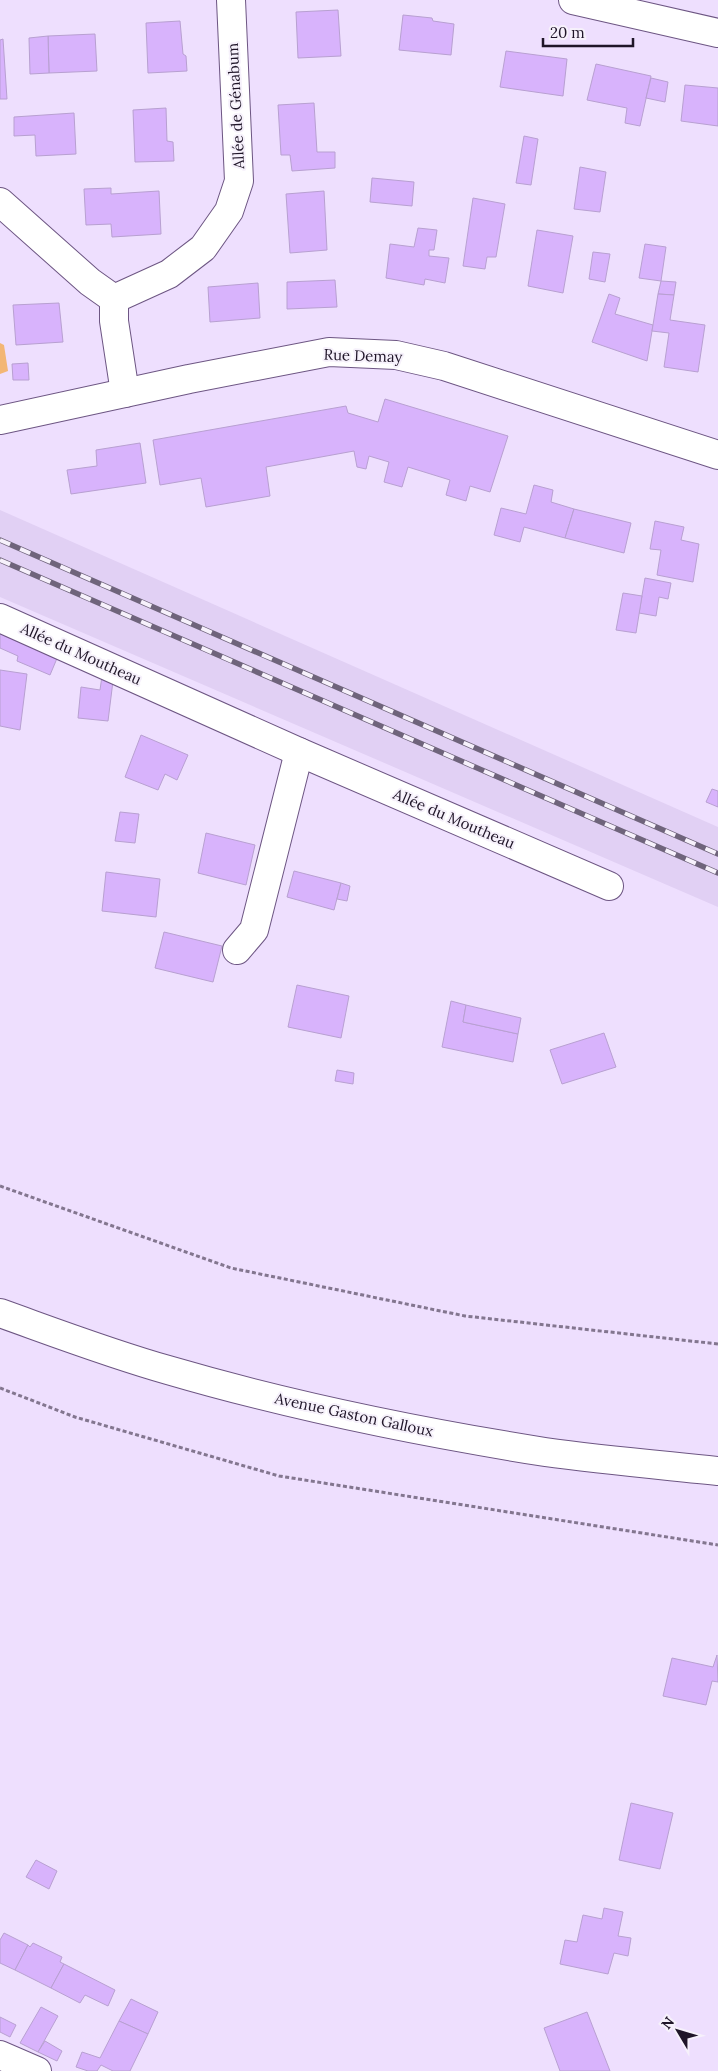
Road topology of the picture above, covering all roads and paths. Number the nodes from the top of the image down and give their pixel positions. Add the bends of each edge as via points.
1 (231, 0) edge
2 (573, 0) edge
3 (718, 33) edge
4 (0, 202) edge
5 (114, 299) junction
6 (125, 393) junction
7 (0, 420) edge
8 (718, 455) edge
9 (0, 618) edge
10 (299, 752) junction
11 (610, 886) dead end
12 (237, 950) dead end
13 (0, 1186) edge
14 (0, 1313) edge
15 (718, 1344) edge
16 (0, 1388) edge
17 (718, 1471) edge
18 (718, 1545) edge
19 (0, 2055) edge
20 (37, 2071) edge

1 - 5 street, Allée de Génabum via 239,181 229,212 203,248 169,274
2 - 3 street
4 - 5 street via 90,282
5 - 6 street via 114,321
6 - 7 street, Rue Demay
6 - 8 street, Rue Demay via 329,352 396,355 444,366
9 - 10 street, Allée du Moutheau
10 - 11 street, Allée du Moutheau
10 - 12 street via 254,930
13 - 15 path via 231,1268 465,1316
14 - 17 street, Avenue Gaston Galloux via 168,1370 280,1399 546,1452
16 - 18 path via 75,1417 279,1476
19 - 20 street

